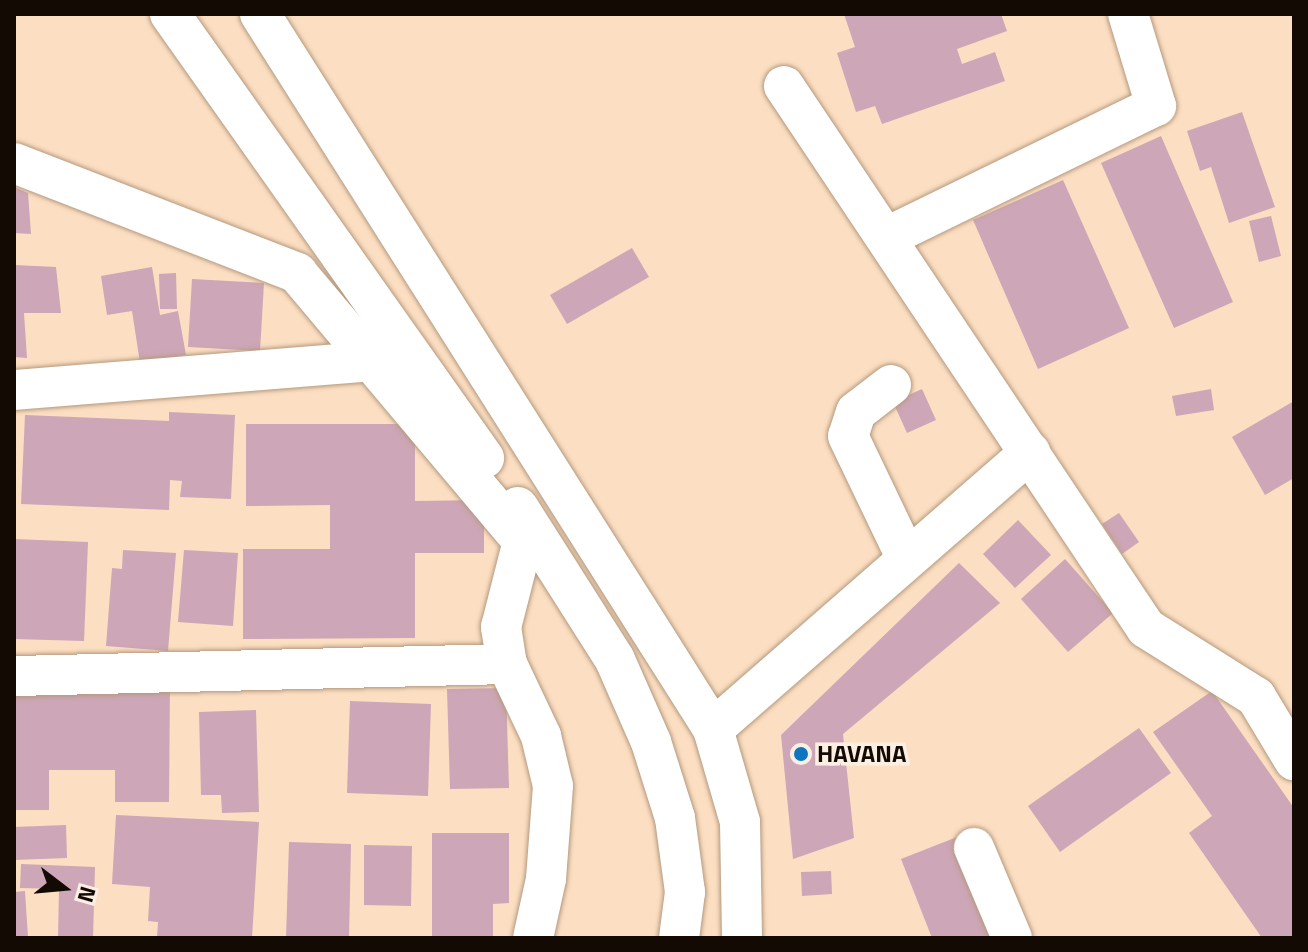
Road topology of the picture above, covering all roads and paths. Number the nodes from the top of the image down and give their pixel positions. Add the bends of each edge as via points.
1 (170, 14) edge
2 (260, 14) edge
3 (1128, 14) edge
4 (784, 86) dead end
5 (14, 163) edge
6 (889, 236) junction
7 (372, 361) junction
8 (891, 385) dead end
9 (14, 390) edge
10 (1030, 452) junction
11 (907, 559) junction
12 (507, 664) junction
13 (14, 676) edge
14 (713, 729) junction
15 (1294, 760) edge
16 (974, 848) dead end
17 (533, 938) edge
18 (679, 938) edge
19 (742, 938) edge
20 (1012, 938) edge

1 - 18 street via 543,542 615,660 675,818 685,892
2 - 14 street
3 - 6 street via 1156,106
4 - 6 street
5 - 7 street via 297,273
6 - 10 street
7 - 9 street
7 - 12 street via 523,541 501,627
8 - 11 street via 856,412 848,436
10 - 11 street
10 - 15 street via 1146,628 1256,697
11 - 14 street
12 - 13 street
12 - 17 street via 541,736 553,786 546,879
14 - 19 street via 740,822
16 - 20 street

